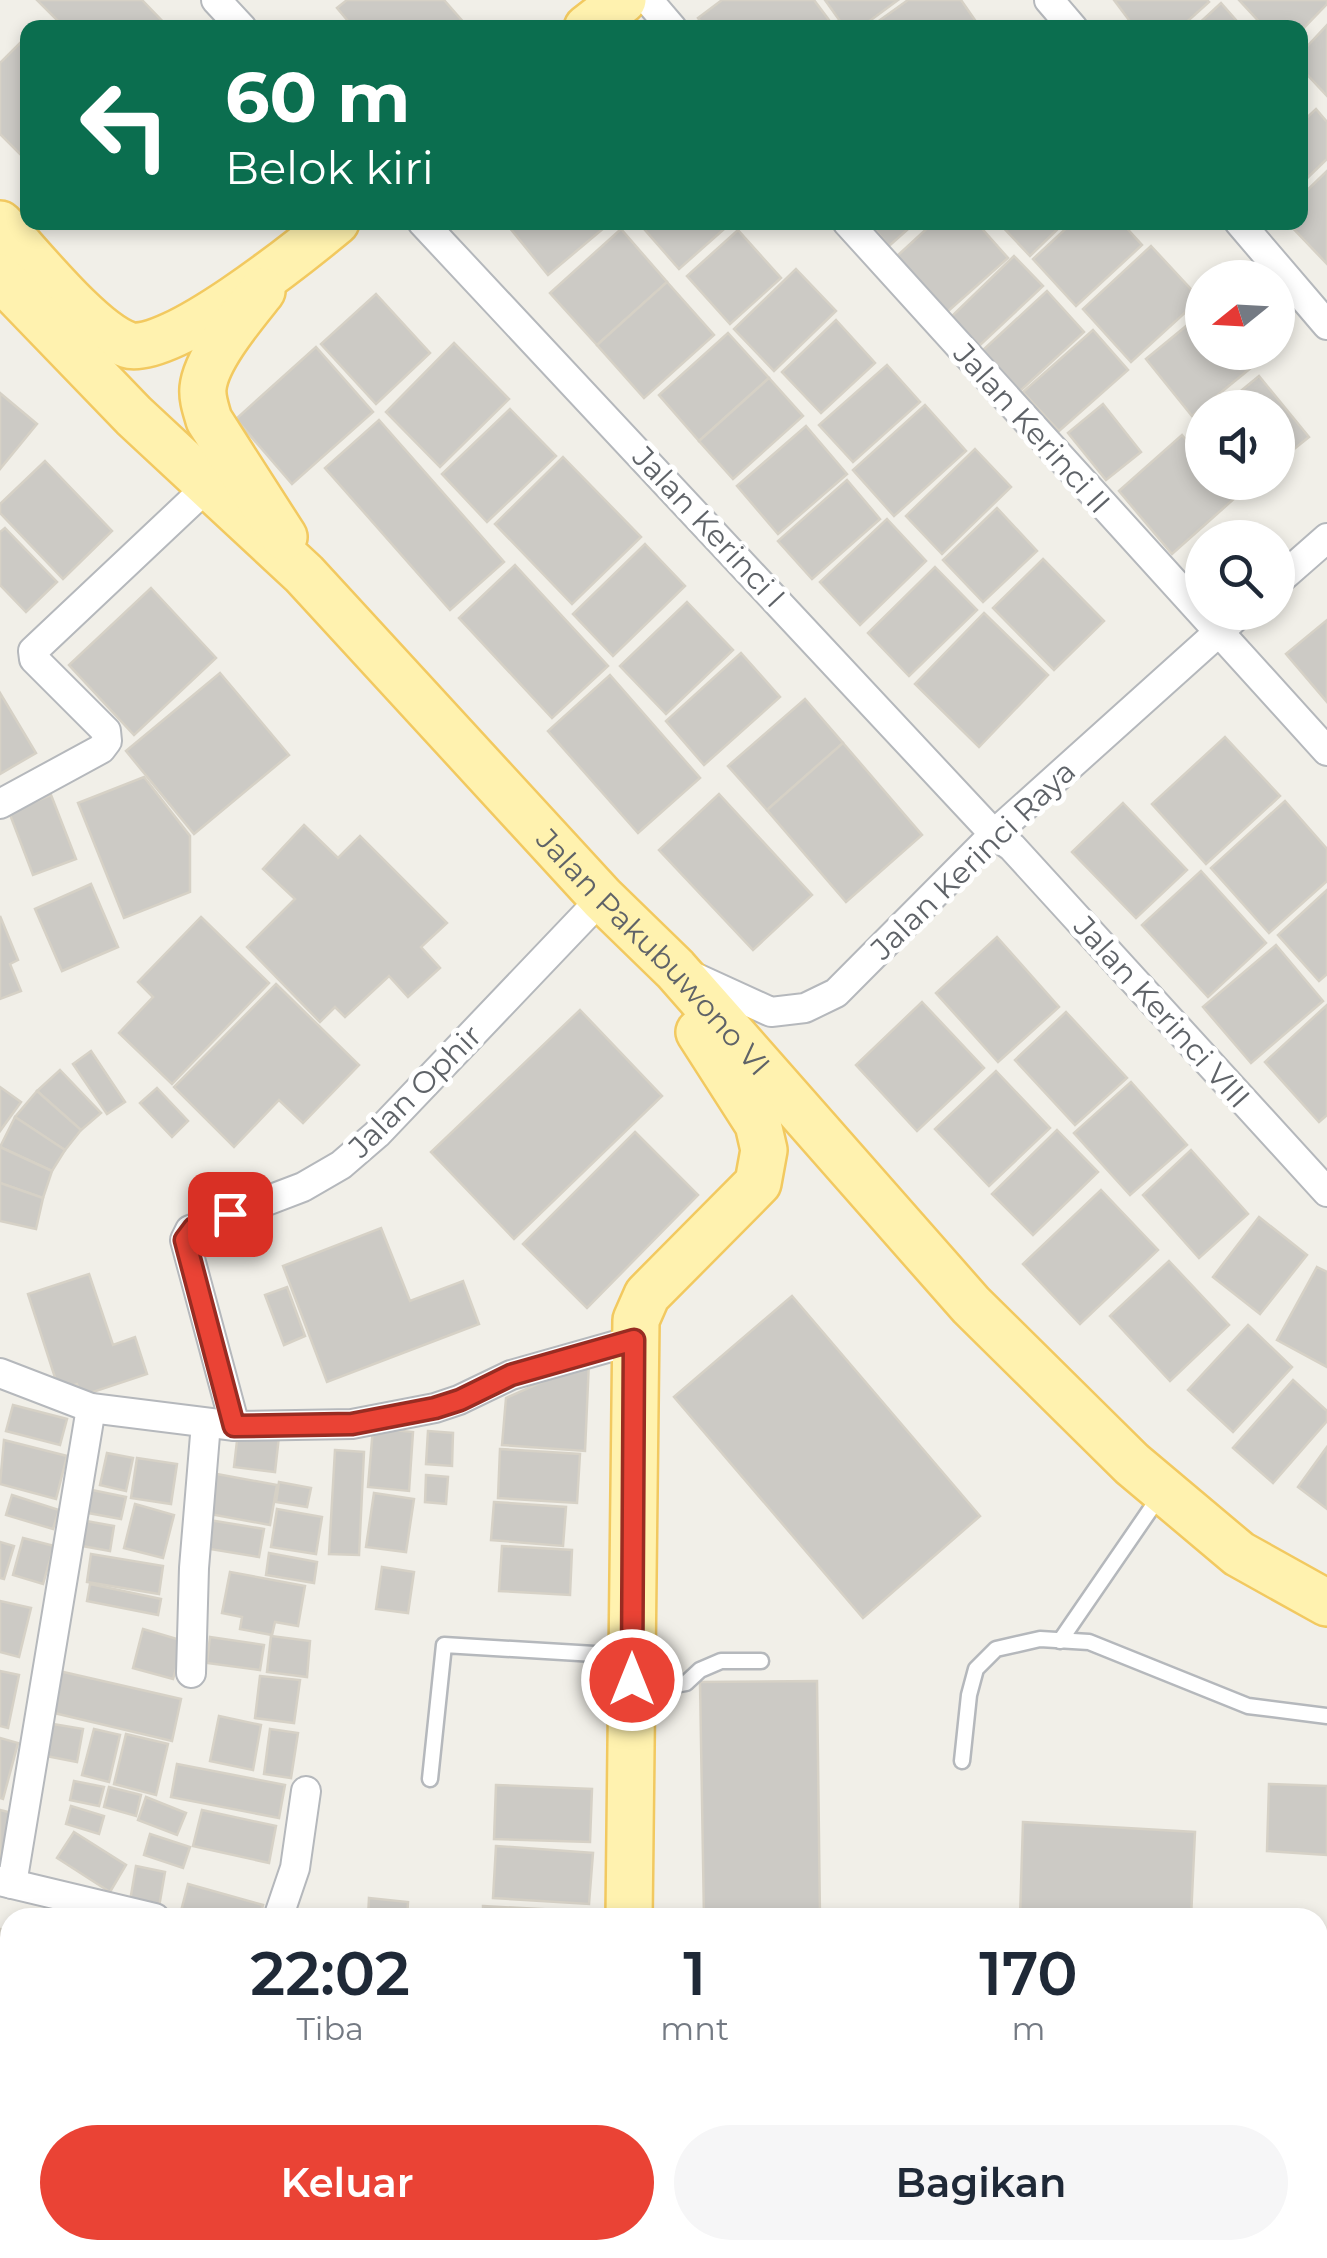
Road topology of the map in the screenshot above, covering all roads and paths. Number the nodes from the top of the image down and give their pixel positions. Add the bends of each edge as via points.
1 (216, 0) edge
2 (623, 0) edge
3 (648, 0) edge
4 (1050, 0) edge
5 (235, 20) edge
6 (597, 20) edge
7 (665, 20) edge
8 (1066, 20) edge
9 (0, 224) edge
10 (326, 230) edge
11 (429, 230) edge
12 (854, 230) edge
13 (1247, 230) edge
14 (280, 266) junction
15 (0, 276) edge
16 (1327, 325) edge
17 (207, 487) junction
18 (1327, 538) edge
19 (1295, 566) edge
20 (304, 574) junction
21 (1221, 630) edge
22 (1218, 633) junction
23 (1327, 751) edge
24 (0, 804) edge
25 (994, 834) junction
26 (602, 898) junction
27 (675, 969) junction
28 (1327, 1192) edge
29 (634, 1340) junction
30 (0, 1373) edge
31 (91, 1408) junction
32 (206, 1423) junction
33 (234, 1426) junction
34 (1164, 1491) junction
35 (1327, 1603) edge
36 (1060, 1640) junction
37 (761, 1660) dead end
38 (632, 1668) junction
39 (192, 1673) dead end
40 (1327, 1716) edge
41 (962, 1761) dead end
42 (430, 1779) dead end
43 (306, 1792) dead end
44 (6, 1882) edge
45 (114, 1908) edge
46 (281, 1908) edge
47 (629, 1908) edge

1 - 5 street
2 - 6 main road
3 - 7 street
4 - 8 street
9 - 14 main road via 80,310 128,345 150,346 180,332
10 - 14 main road
11 - 25 street, Jalan Kerinci I
12 - 22 street, Jalan Kerinci II
13 - 16 street
14 - 20 main road via 229,334 203,384 204,401 209,420
15 - 17 main road, Jalan Pakubuwono VI
17 - 20 main road, Jalan Pakubuwono VI
17 - 24 street via 33,651 34,660 106,731 107,741
18 - 19 street
20 - 26 main road, Jalan Pakubuwono VI
21 - 22 street, Jalan Kerinci Raya
22 - 23 street, Jalan Kerinci II
22 - 25 street, Jalan Kerinci Raya
25 - 27 street, Jalan Kerinci Raya via 836,992 805,1008 771,1012
25 - 28 street, Jalan Kerinci VIII
26 - 27 main road, Jalan Pakubuwono VI
26 - 33 street, Jalan Ophir via 342,1165 190,1230 185,1240
27 - 29 main road via 692,1021 758,1124 764,1150 758,1183 647,1295
27 - 34 main road, Jalan Pakubuwono VI via 970,1305
29 - 33 street via 511,1375 435,1408 352,1424
29 - 38 main road
30 - 31 street
31 - 32 street
31 - 44 street
32 - 33 street
32 - 39 street
34 - 35 main road, Jalan Pakubuwono VI via 1239,1554
34 - 36 lane
36 - 40 lane via 1088,1642 1248,1706
36 - 41 lane via 996,1649 976,1670
37 - 38 lane via 720,1661 669,1686
38 - 42 lane via 444,1645
38 - 47 main road
43 - 46 street via 295,1868
44 - 45 street

